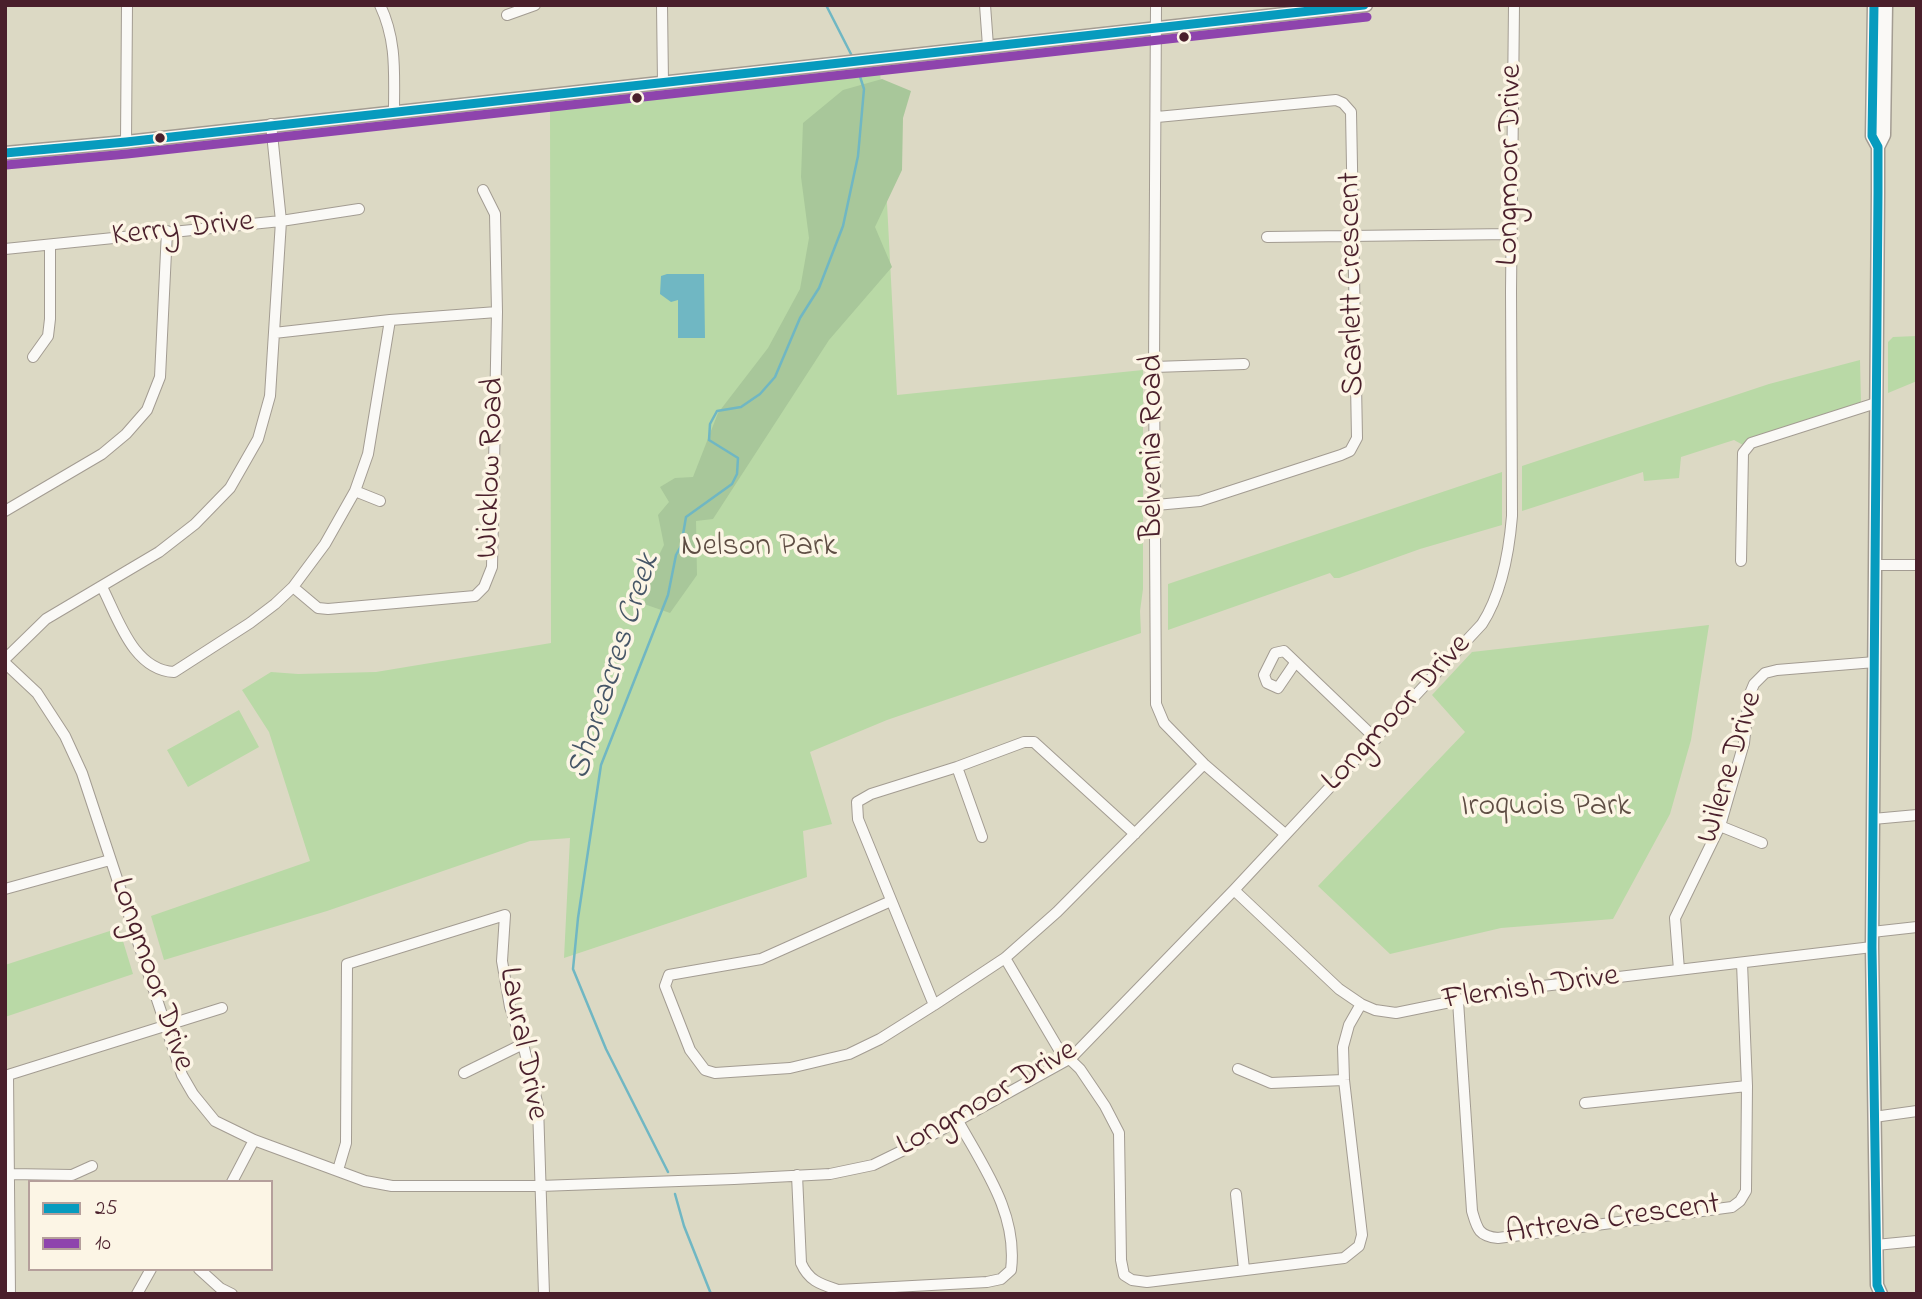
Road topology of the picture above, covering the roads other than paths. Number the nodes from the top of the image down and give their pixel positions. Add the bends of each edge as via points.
1 (127, 5) edge
2 (380, 5) edge
3 (535, 5) edge
4 (662, 5) edge
5 (985, 5) edge
6 (1156, 5) edge
7 (1366, 5) edge
8 (1514, 5) edge
9 (1874, 5) edge
10 (1886, 5) edge
11 (506, 15) dead end
12 (1156, 29) junction
13 (988, 46) junction
14 (663, 83) junction
15 (394, 112) junction
16 (1157, 117) junction
17 (271, 124) junction
18 (126, 142) junction
19 (1878, 147) junction
20 (5, 153) edge
21 (483, 191) dead end
22 (359, 209) dead end
23 (281, 221) junction
24 (167, 231) junction
25 (1512, 234) junction
26 (1352, 236) junction
27 (1267, 237) dead end
28 (50, 245) junction
29 (5, 249) edge
30 (497, 312) junction
31 (390, 320) junction
32 (274, 333) junction
33 (33, 357) dead end
34 (1244, 364) dead end
35 (1154, 367) junction
36 (1876, 403) junction
37 (355, 491) junction
38 (380, 501) dead end
39 (1156, 505) junction
40 (5, 511) edge
41 (1741, 561) dead end
42 (1876, 565) junction
43 (1917, 565) edge
44 (102, 587) junction
45 (293, 587) junction
46 (5, 661) edge
47 (1875, 662) junction
48 (1295, 663) dead end
49 (1376, 738) junction
50 (1204, 764) junction
51 (957, 767) junction
52 (1917, 815) edge
53 (1872, 819) junction
54 (1720, 826) junction
55 (1135, 834) junction
56 (1285, 834) junction
57 (982, 837) dead end
58 (1762, 843) dead end
59 (110, 860) junction
60 (5, 889) edge
61 (1234, 890) junction
62 (891, 901) junction
63 (1917, 927) edge
64 (1872, 932) junction
65 (1872, 947) junction
66 (1004, 958) junction
67 (1742, 963) junction
68 (1679, 970) junction
69 (1458, 1001) junction
70 (1361, 1004) junction
71 (934, 1005) junction
72 (222, 1007) dead end
73 (164, 1027) junction
74 (523, 1044) junction
75 (1071, 1058) junction
76 (1238, 1069) dead end
77 (464, 1073) dead end
78 (1345, 1080) junction
79 (1747, 1086) junction
80 (1585, 1102) dead end
81 (1917, 1111) edge
82 (1874, 1117) junction
83 (958, 1121) junction
84 (254, 1140) junction
85 (92, 1166) dead end
86 (338, 1170) junction
87 (10, 1174) junction
88 (797, 1175) junction
89 (233, 1180) edge
90 (540, 1186) junction
91 (1236, 1194) dead end
92 (1917, 1241) edge
93 (1876, 1245) junction
94 (1244, 1269) junction
95 (150, 1271) edge
96 (201, 1271) edge
97 (1877, 1291) edge
98 (10, 1294) edge
99 (137, 1294) edge
100 (232, 1294) edge
101 (544, 1294) edge

1 - 18 street
2 - 15 street via 394,48
3 - 11 street
4 - 14 street
5 - 13 street
6 - 12 street, Belvenia Road
7 - 12 main road
8 - 25 street, Longmoor Drive
9 - 19 main road via 1872,136
10 - 19 main road via 1884,135
12 - 13 main road
12 - 16 street, Belvenia Road
13 - 14 main road
14 - 15 main road
15 - 17 main road
16 - 26 street, Scarlett Crescent via 1336,100 1343,103 1351,112 1352,123
16 - 35 street, Belvenia Road
17 - 18 main road
17 - 23 street
18 - 20 main road
19 - 36 main road
21 - 30 street, Wicklow Road via 495,214
22 - 23 street, Kerry Drive
23 - 24 street, Kerry Drive
23 - 32 street
24 - 28 street, Kerry Drive
24 - 40 street via 160,377 147,410 102,454
25 - 26 street
25 - 49 street, Longmoor Drive via 1512,516 1504,572 1494,606 1482,624
26 - 27 street
26 - 39 street, Scarlett Crescent via 1357,438 1350,451 1200,501
28 - 29 street, Kerry Drive
28 - 33 street via 48,336
30 - 31 street
30 - 45 street, Wicklow Road via 492,568 484,587 475,596 328,609 318,608
31 - 32 street
31 - 37 street via 368,454
32 - 44 street via 270,396 258,439 230,488 159,552
34 - 35 street
35 - 39 street, Belvenia Road
36 - 41 street via 1751,443 1743,453
36 - 42 main road
37 - 38 street
37 - 45 street via 325,544
39 - 50 street, Belvenia Road via 1156,704 1164,723
42 - 43 street
42 - 47 main road
44 - 45 street via 142,660 160,672 174,672 250,623
44 - 46 street via 46,619
46 - 59 street, Longmoor Drive via 37,693 65,736
47 - 53 main road
47 - 54 street, Wilene Drive via 1777,670 1765,673 1754,684 1744,743
48 - 49 street
49 - 56 street, Longmoor Drive
50 - 55 street
50 - 56 street, Belvenia Road
51 - 55 street via 1034,742
51 - 57 street
51 - 62 street via 857,802 858,819
52 - 53 street
53 - 64 main road
54 - 58 street
54 - 68 street, Wilene Drive via 1675,918
55 - 66 street
56 - 61 street, Longmoor Drive
59 - 60 street
59 - 73 street, Longmoor Drive
61 - 70 street, Flemish Drive via 1339,989
61 - 75 street, Longmoor Drive
62 - 71 street
62 - 71 street via 761,959 669,975 665,986 690,1050 705,1070 715,1073 790,1068 849,1054
63 - 64 street
64 - 65 main road
65 - 67 street, Flemish Drive
65 - 82 main road
66 - 71 street
66 - 75 street via 1058,1048
67 - 68 street, Flemish Drive
67 - 79 street, Artreva Crescent
68 - 69 street, Flemish Drive via 1509,990
69 - 70 street, Flemish Drive via 1396,1013
69 - 79 street, Artreva Crescent via 1472,1210 1477,1228 1486,1237 1732,1206 1746,1191
70 - 78 street via 1343,1047
72 - 73 street
73 - 84 street, Longmoor Drive via 193,1094 215,1121
73 - 87 street via 8,1075
74 - 77 street
74 - 86 street, Laural Drive via 510,1007 502,961 505,915 346,964 346,1143
74 - 90 street, Laural Drive via 538,1106
75 - 83 street, Longmoor Drive
75 - 94 street via 1119,1133 1125,1275 1147,1282
76 - 78 street via 1271,1083
78 - 94 street via 1362,1235 1359,1246 1344,1258
79 - 80 street
81 - 82 street
82 - 93 main road
83 - 88 street, Longmoor Drive via 873,1165
83 - 88 street via 1006,1213 1013,1255 1011,1270 1001,1279 838,1290 820,1284 807,1276 801,1263
84 - 86 street, Longmoor Drive
84 - 89 street
85 - 87 street via 72,1175
86 - 90 street, Longmoor Drive via 392,1186
87 - 98 street
88 - 90 street, Longmoor Drive
90 - 101 street, Laural Drive
91 - 94 street
92 - 93 street
93 - 97 main road
95 - 99 street
96 - 100 street

